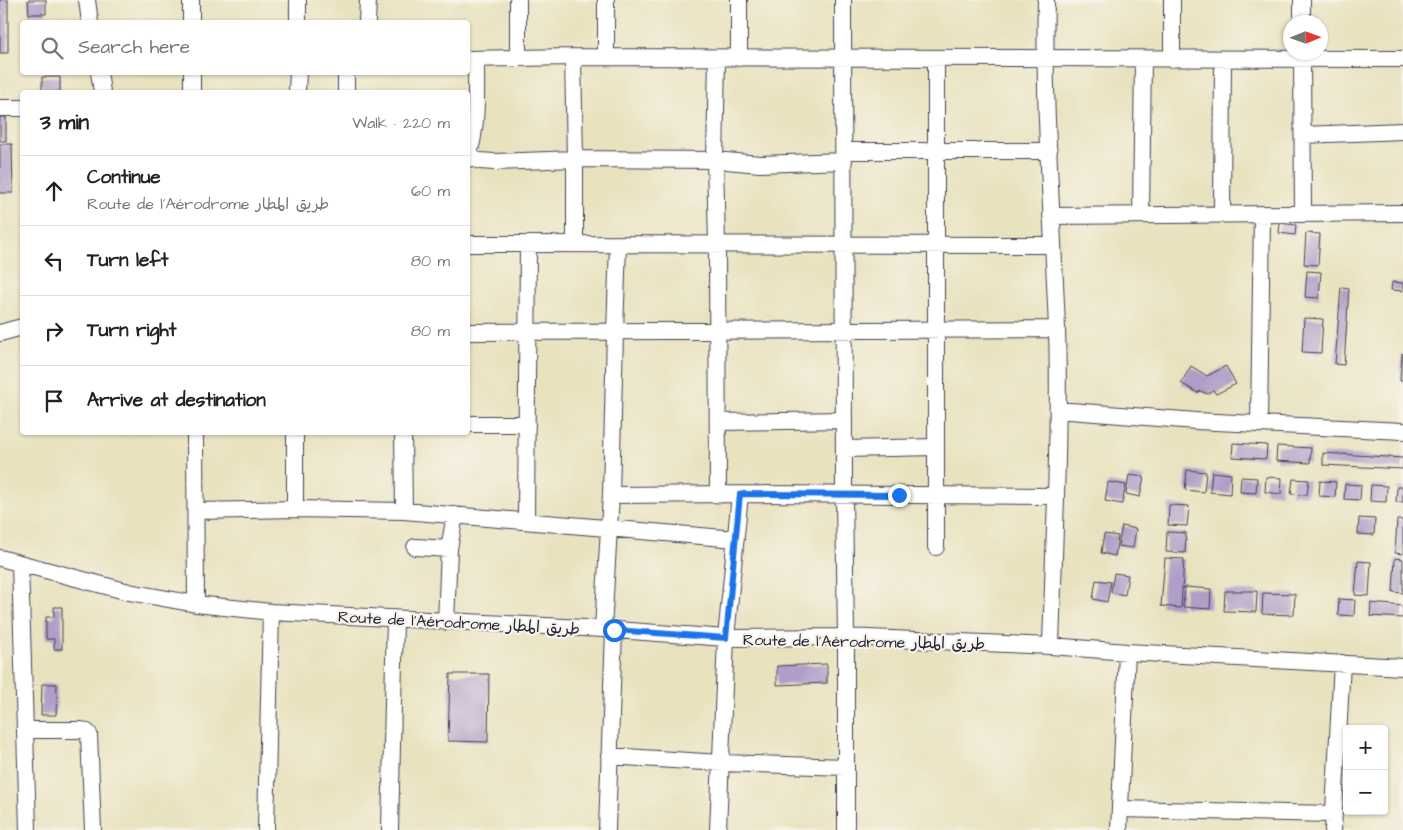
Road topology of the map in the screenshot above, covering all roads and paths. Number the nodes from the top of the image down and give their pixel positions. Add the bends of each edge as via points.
1 (86, 0) edge
2 (191, 0) edge
3 (298, 0) edge
4 (368, 0) edge
5 (518, 0) edge
6 (606, 0) edge
7 (739, 0) edge
8 (844, 0) edge
9 (1046, 0) edge
10 (1172, 0) edge
11 (1302, 0) edge
12 (1302, 15) edge
13 (90, 20) edge
14 (191, 20) edge
15 (298, 20) edge
16 (368, 20) edge
17 (572, 57) junction
18 (606, 57) junction
19 (1283, 57) edge
20 (1328, 57) edge
21 (518, 58) junction
22 (717, 58) junction
23 (739, 58) junction
24 (844, 58) junction
25 (936, 58) junction
26 (1044, 58) junction
27 (472, 59) edge
28 (1143, 59) junction
29 (1172, 59) junction
30 (1223, 59) junction
31 (1403, 59) edge
32 (1302, 60) edge
33 (99, 75) edge
34 (192, 75) edge
35 (298, 75) edge
36 (346, 75) edge
37 (102, 90) edge
38 (192, 90) edge
39 (297, 90) edge
40 (346, 90) edge
41 (0, 108) edge
42 (20, 108) edge
43 (1403, 131) edge
44 (1303, 135) junction
45 (470, 148) edge
46 (935, 150) junction
47 (1050, 151) junction
48 (844, 156) junction
49 (470, 158) edge
50 (575, 159) junction
51 (715, 160) junction
52 (1403, 213) edge
53 (1222, 214) junction
54 (1262, 214) junction
55 (1303, 214) junction
56 (1051, 216) junction
57 (1142, 216) junction
58 (470, 244) edge
59 (528, 244) junction
60 (575, 244) junction
61 (618, 244) junction
62 (844, 244) junction
63 (718, 245) junction
64 (935, 245) junction
65 (1053, 245) junction
66 (20, 328) edge
67 (844, 329) junction
68 (1057, 329) junction
69 (718, 330) junction
70 (935, 330) junction
71 (528, 331) junction
72 (470, 332) edge
73 (615, 332) junction
74 (0, 334) edge
75 (1058, 410) junction
76 (844, 420) junction
77 (718, 422) junction
78 (470, 424) edge
79 (527, 424) junction
80 (1259, 424) junction
81 (1403, 431) edge
82 (196, 435) edge
83 (296, 435) edge
84 (403, 435) edge
85 (936, 447) junction
86 (844, 449) junction
87 (718, 494) junction
88 (740, 494) junction
89 (844, 494) junction
90 (611, 496) junction
91 (936, 496) junction
92 (1056, 496) junction
93 (295, 509) junction
94 (196, 511) junction
95 (404, 512) junction
96 (455, 515) junction
97 (526, 521) junction
98 (609, 529) junction
99 (736, 539) junction
100 (936, 546) dead end
101 (415, 547) dead end
102 (449, 549) junction
103 (0, 558) edge
104 (20, 564) junction
105 (196, 604) junction
106 (271, 612) junction
107 (395, 619) junction
108 (446, 622) junction
109 (608, 630) junction
110 (846, 637) junction
111 (726, 638) junction
112 (1051, 646) junction
113 (1127, 652) junction
114 (1342, 664) junction
115 (1403, 667) edge
116 (25, 730) junction
117 (610, 756) junction
118 (721, 763) junction
119 (846, 767) junction
120 (1120, 809) junction
121 (1333, 822) edge
122 (28, 830) edge
123 (93, 830) edge
124 (266, 830) edge
125 (390, 830) edge
126 (607, 830) edge
127 (718, 830) edge
128 (846, 830) edge
129 (1119, 830) edge

1 - 13 street
2 - 14 street
3 - 15 street
4 - 16 street
5 - 21 street
6 - 18 street
7 - 23 street
8 - 24 street
9 - 26 street
10 - 29 street
11 - 12 street
17 - 18 street
17 - 21 street
17 - 50 street
18 - 22 street
19 - 30 street
20 - 31 street
21 - 27 street
22 - 23 street
22 - 51 street
23 - 24 street
24 - 25 street
24 - 48 street
25 - 26 street
25 - 46 street
26 - 28 street
26 - 47 street
27 - 45 street via 475,125
28 - 29 street
28 - 57 street
29 - 30 street
30 - 53 street
32 - 44 street
33 - 37 street
34 - 38 street
35 - 39 street
36 - 40 street
41 - 42 street
43 - 44 street
44 - 55 street
46 - 47 street
46 - 48 street
46 - 64 street
47 - 56 street
48 - 51 street via 760,164
48 - 62 street
49 - 50 street via 494,162
50 - 51 street
50 - 60 street
51 - 63 street
52 - 55 street
53 - 54 street
53 - 57 street
54 - 55 street
54 - 80 street
56 - 57 street
56 - 65 street
58 - 59 street
59 - 60 street
59 - 71 street
60 - 61 street
61 - 63 street
61 - 73 street
62 - 63 street
62 - 64 street
62 - 67 street
63 - 69 street
64 - 65 street
64 - 70 street
65 - 68 street
66 - 74 street
67 - 69 street
67 - 70 street
67 - 76 street
68 - 70 street
68 - 75 street
69 - 73 street
69 - 77 street
70 - 85 street
71 - 72 street
71 - 73 street
71 - 79 street
73 - 90 street
75 - 80 street
75 - 92 street
76 - 77 street
76 - 86 street
77 - 87 street
78 - 79 street
79 - 97 street
80 - 81 street
82 - 94 street
83 - 93 street
84 - 95 street
85 - 86 street
85 - 91 street
86 - 89 street
87 - 88 street
87 - 90 street
88 - 89 street
88 - 99 street
89 - 91 street
89 - 110 street
90 - 98 street
91 - 92 street
91 - 100 street
92 - 112 street
93 - 94 street
93 - 95 street
94 - 105 street
95 - 96 street
96 - 97 street
96 - 102 street
97 - 98 street
98 - 99 street
98 - 109 street
99 - 111 street
101 - 102 street
102 - 108 street
103 - 104 street, Route de l'Aérodrome طريق المطار
104 - 105 street, Route de l'Aérodrome طريق المطار via 129,592
104 - 116 street
105 - 106 street, Route de l'Aérodrome طريق المطار
106 - 107 street, Route de l'Aérodrome طريق المطار
106 - 124 street
107 - 108 street, Route de l'Aérodrome طريق المطار
107 - 125 street
108 - 109 street, Route de l'Aérodrome طريق المطار
109 - 111 street, Route de l'Aérodrome طريق المطار
109 - 117 street
110 - 111 street, Route de l'Aérodrome طريق المطار
110 - 112 street, Route de l'Aérodrome طريق المطار
110 - 119 street
111 - 118 street
112 - 113 street, Route de l'Aérodrome طريق المطار
113 - 114 street, Route de l'Aérodrome طريق المطار
113 - 120 street
114 - 115 street, Route de l'Aérodrome طريق المطار
114 - 121 street
116 - 122 street
116 - 123 street via 82,730 89,734
117 - 118 street
117 - 126 street
118 - 119 street
118 - 127 street
119 - 128 street
120 - 121 street
120 - 129 street

